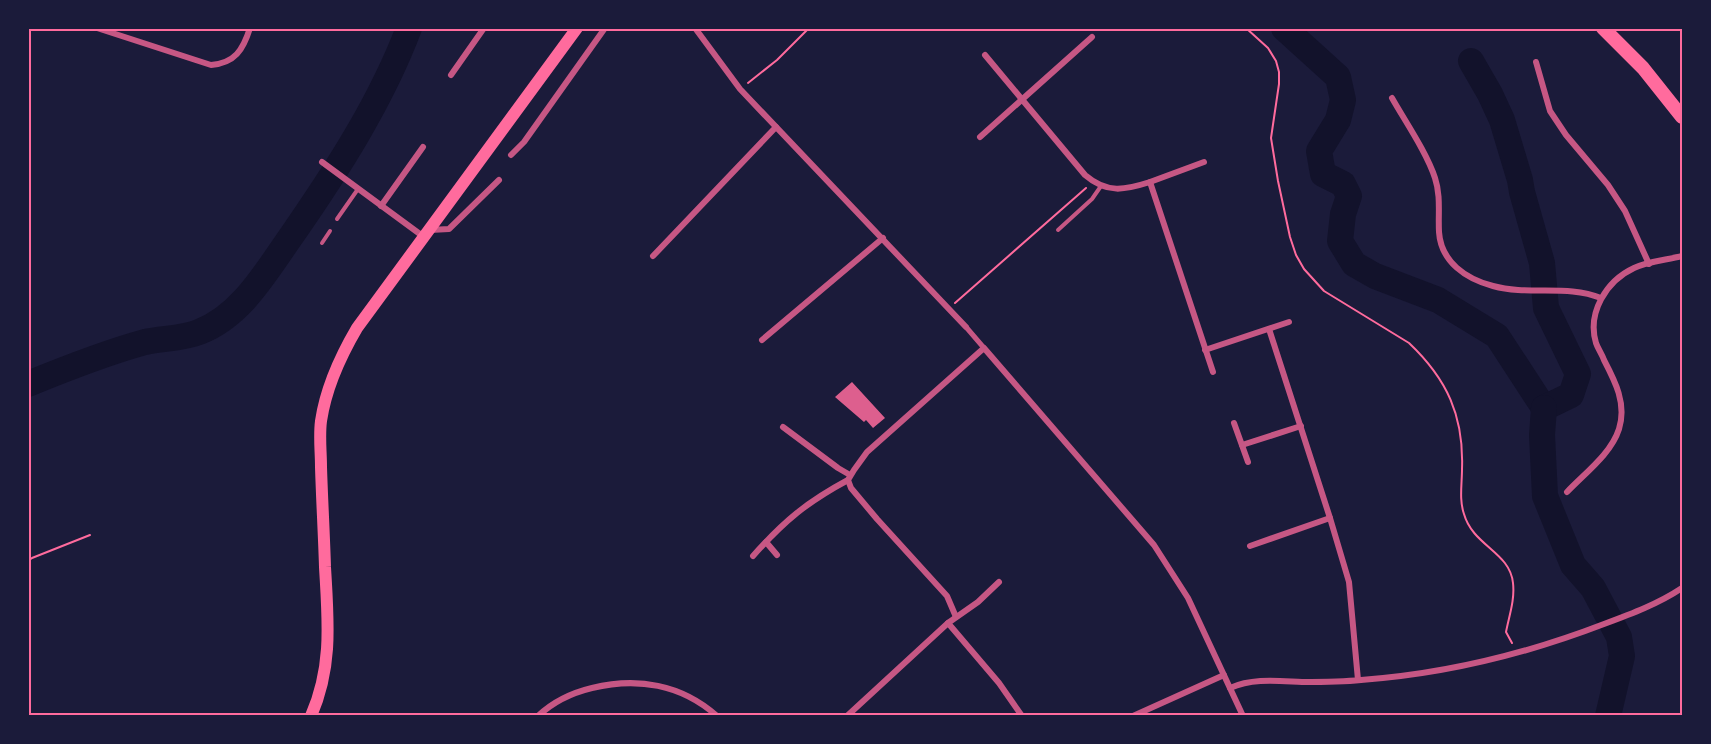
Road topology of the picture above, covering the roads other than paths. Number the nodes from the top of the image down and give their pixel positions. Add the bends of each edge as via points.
1 (97, 28) edge
2 (250, 28) edge
3 (484, 28) edge
4 (577, 28) edge
5 (605, 28) edge
6 (695, 28) edge
7 (1603, 28) edge
8 (1092, 37) dead end
9 (985, 55) dead end
10 (1536, 62) dead end
11 (451, 75) dead end
12 (1392, 98) dead end
13 (1021, 99) junction
14 (1683, 117) edge
15 (776, 127) junction
16 (980, 137) dead end
17 (423, 147) dead end
18 (511, 155) dead end
19 (322, 162) dead end
20 (1204, 162) dead end
21 (499, 180) dead end
22 (1150, 182) junction
23 (1101, 186) junction
24 (358, 189) junction
25 (381, 206) junction
26 (338, 219) dead end
27 (1058, 230) dead end
28 (330, 231) dead end
29 (427, 233) junction
30 (883, 238) junction
31 (322, 243) dead end
32 (652, 256) dead end
33 (1683, 256) edge
34 (1649, 264) junction
35 (1601, 298) junction
36 (1289, 322) dead end
37 (966, 327) joint
38 (1269, 329) junction
39 (762, 340) dead end
40 (984, 348) junction
41 (1205, 350) junction
42 (1213, 372) dead end
43 (1234, 423) dead end
44 (1301, 426) junction
45 (783, 427) dead end
46 (1242, 445) junction
47 (1248, 462) dead end
48 (850, 478) junction
49 (1567, 492) dead end
50 (1330, 518) junction
51 (766, 542) junction
52 (1250, 546) dead end
53 (777, 555) dead end
54 (753, 556) dead end
55 (999, 582) dead end
56 (1683, 588) edge
57 (956, 617) junction
58 (948, 622) junction
59 (1224, 675) junction
60 (1358, 680) junction
61 (1230, 688) junction
62 (311, 716) edge
63 (538, 716) edge
64 (717, 716) edge
65 (847, 716) edge
66 (1022, 716) edge
67 (1133, 716) edge
68 (1243, 716) edge

1 - 2 street via 211,65 231,60 239,53
3 - 11 street
4 - 29 main road
5 - 18 street
6 - 15 street via 740,89
7 - 14 main road via 1643,68
8 - 13 street
9 - 13 street
10 - 34 street via 1550,111 1620,202
12 - 35 street via 1435,178 1440,201 1439,234 1448,261 1485,284 1530,291 1579,291
13 - 16 street
13 - 23 street via 1085,175
15 - 30 street
15 - 32 street
17 - 25 street
19 - 24 street
20 - 22 street
21 - 29 street via 449,229
22 - 23 street via 1122,189
22 - 41 street
23 - 27 lane via 1082,210
24 - 25 street
24 - 26 lane
25 - 29 street
28 - 31 lane
29 - 62 main road via 357,328 327,391 321,423 328,638 326,669
30 - 37 street
30 - 39 street
33 - 34 street
34 - 35 street via 1621,277
35 - 49 street via 1595,313 1596,343 1620,394 1622,419 1605,454
36 - 38 street
37 - 40 street
38 - 41 street
38 - 44 street
40 - 48 street via 867,452
40 - 59 street via 1154,545 1188,598
41 - 42 street
43 - 46 street
44 - 46 street
44 - 50 street
45 - 48 street
46 - 47 street
48 - 51 street via 805,506
48 - 57 street via 851,488 947,596
50 - 52 street
50 - 60 street via 1349,582
51 - 53 street
51 - 54 street
55 - 57 street via 978,603
56 - 60 street via 1629,615 1547,645 1459,667
57 - 58 street
58 - 65 street
58 - 66 street
59 - 61 street
59 - 67 street
60 - 61 street via 1253,681
61 - 68 street
63 - 64 street via 574,692 626,683 650,683 683,692

